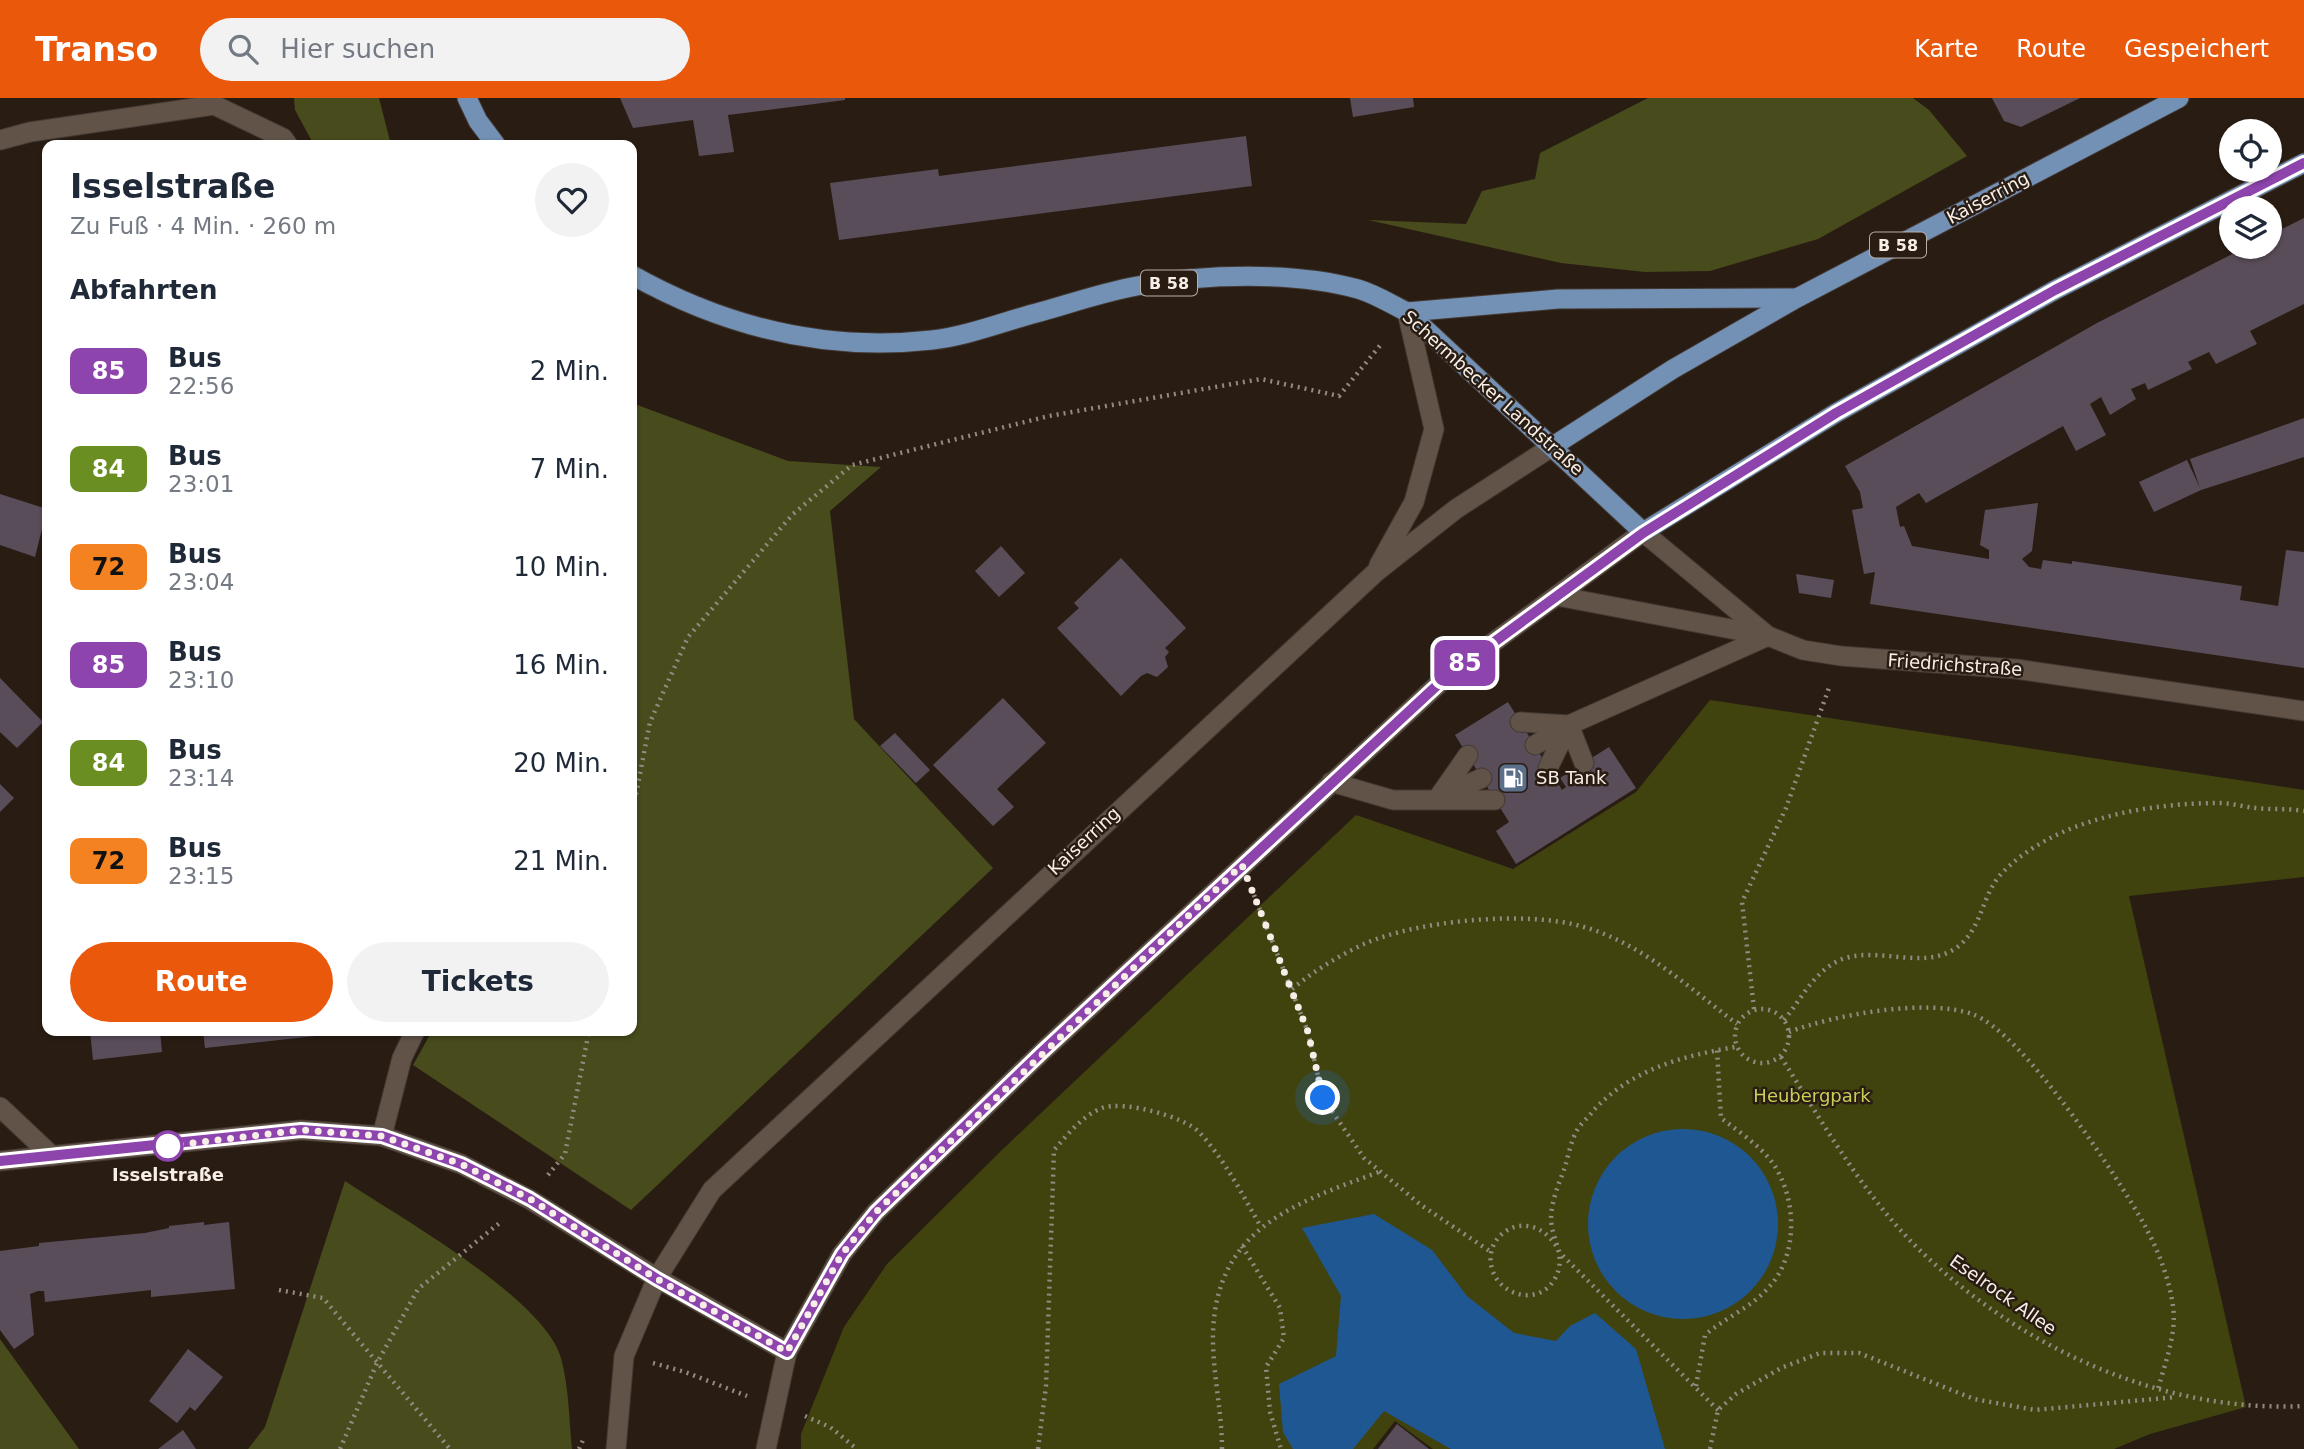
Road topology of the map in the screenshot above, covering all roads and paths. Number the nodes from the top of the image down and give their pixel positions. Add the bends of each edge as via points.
1 (467, 98) edge
2 (2179, 98) edge
3 (0, 140) edge
4 (281, 140) edge
5 (492, 140) edge
6 (2304, 163) edge
7 (637, 278) edge
8 (1797, 298) junction
9 (1407, 312) junction
10 (1553, 446) junction
11 (1643, 533) junction
12 (1376, 572) junction
13 (1556, 596) junction
14 (1768, 636) junction
15 (1841, 656) junction
16 (2304, 711) edge
17 (1520, 722) dead end
18 (1569, 725) junction
19 (1535, 745) dead end
20 (1468, 755) dead end
21 (1584, 763) dead end
22 (1548, 768) dead end
23 (1482, 778) dead end
24 (1331, 782) junction
25 (637, 789) edge
26 (1438, 798) junction
27 (1495, 800) dead end
28 (2304, 810) edge
29 (1242, 865) junction
30 (1292, 989) junction
31 (1755, 1009) junction
32 (1784, 1020) junction
33 (1737, 1024) junction
34 (1789, 1032) junction
35 (413, 1036) edge
36 (588, 1036) edge
37 (1735, 1046) junction
38 (1717, 1050) junction
39 (1781, 1057) junction
40 (0, 1107) edge
41 (382, 1136) junction
42 (52, 1156) junction
43 (0, 1161) edge
44 (1380, 1172) junction
45 (530, 1199) junction
46 (1261, 1227) junction
47 (1242, 1246) junction
48 (1492, 1252) junction
49 (1560, 1253) junction
50 (657, 1279) junction
51 (279, 1290) dead end
52 (787, 1352) junction
53 (624, 1356) junction
54 (377, 1363) junction
55 (1696, 1387) junction
56 (2158, 1389) junction
57 (2180, 1397) junction
58 (2304, 1406) edge
59 (774, 1407) junction
60 (1718, 1410) junction
61 (340, 1449) edge
62 (450, 1449) edge
63 (616, 1449) edge
64 (766, 1449) edge
65 (857, 1449) edge
66 (1038, 1449) edge
67 (1222, 1449) edge
68 (1281, 1449) edge
69 (1710, 1449) edge

1 - 5 main road
2 - 8 main road, Kaiserring / B 58
3 - 4 main road via 214,105
6 - 11 main road via 2055,290 1836,413
7 - 9 main road, Schermbecker Landstraße / B 58 via 719,317 768,331 844,342 933,340 1137,286 1237,276 1322,282 1360,290
8 - 9 main road, B 58 via 1558,299
8 - 10 main road, B 58 via 1673,369
9 - 10 main road, Schermbecker Landstraße / B 58
9 - 12 main road via 1434,429 1414,502
9 - 25 path via 1339,396 1261,379 1049,416 852,465 792,515 688,637 650,722
10 - 11 main road, Schermbecker Landstraße / B 58
10 - 12 main road, Kaiserring via 1457,509
11 - 13 main road
11 - 14 main road, Friedrichstraße
12 - 50 main road, Kaiserring via 712,1190
13 - 14 main road
13 - 24 main road via 1445,678
14 - 15 main road, Friedrichstraße via 1803,650
14 - 18 main road
15 - 16 main road, Friedrichstraße via 2016,669
15 - 31 path via 1786,808 1742,901
17 - 18 main road
18 - 19 main road
18 - 21 main road
18 - 22 main road
20 - 26 main road
23 - 26 main road
24 - 26 main road via 1392,800
24 - 29 main road
26 - 27 main road
28 - 32 path via 2221,803 2145,808 2080,827 2023,853 2002,873 1991,886 1972,932 1954,949 1926,957 1850,955 1811,981
29 - 30 path
29 - 52 main road via 876,1212 842,1254
30 - 33 path via 1318,968 1366,943 1419,929 1501,919 1544,921 1584,927 1622,944
30 - 44 path via 1308,1032 1323,1098 1364,1158
31 - 32 path via 1766,1009
31 - 33 path
32 - 34 path
33 - 37 path
34 - 39 path
34 - 56 path via 1823,1019 1922,1008 1973,1014 2009,1038 2044,1076 2079,1126 2145,1225 2164,1265 2174,1308 2172,1340
35 - 41 main road via 402,1058
36 - 45 path via 565,1154
37 - 38 path
37 - 39 path via 1744,1058 1756,1063
38 - 49 path via 1653,1068 1611,1092 1576,1130 1551,1219
38 - 55 path via 1721,1118 1772,1163 1789,1200 1790,1235 1782,1270 1771,1285 1748,1307 1705,1335
39 - 56 path, Eselrock Allee via 1873,1196 1927,1257 2039,1342
40 - 42 main road
41 - 42 main road via 301,1130
41 - 45 main road via 461,1164
42 - 43 main road
44 - 46 path via 1306,1201
44 - 48 path
45 - 50 main road
45 - 54 path via 418,1289
46 - 47 path
46 - 66 path via 1222,1160 1197,1130 1162,1114 1128,1107 1104,1107 1077,1123 1054,1150 1046,1386
47 - 67 path via 1228,1264 1216,1294 1213,1334
47 - 68 path via 1280,1308 1284,1338 1266,1367 1270,1412
48 - 49 path via 1498,1238 1511,1228 1526,1225 1542,1229 1554,1239
48 - 49 path via 1498,1282 1525,1296 1540,1293 1553,1283 1560,1269
49 - 55 path
50 - 52 main road
50 - 53 main road, Kaiserring
51 - 54 path via 323,1298
52 - 59 main road
53 - 59 path via 685,1372
53 - 63 main road, Kaiserring
54 - 61 path
54 - 62 path
55 - 60 path
56 - 57 path, Eselrock Allee
57 - 58 path, Eselrock Allee
57 - 60 path via 2035,1410 1974,1399 1859,1353 1820,1353 1781,1368
59 - 64 main road
59 - 65 path via 830,1427
60 - 69 path

